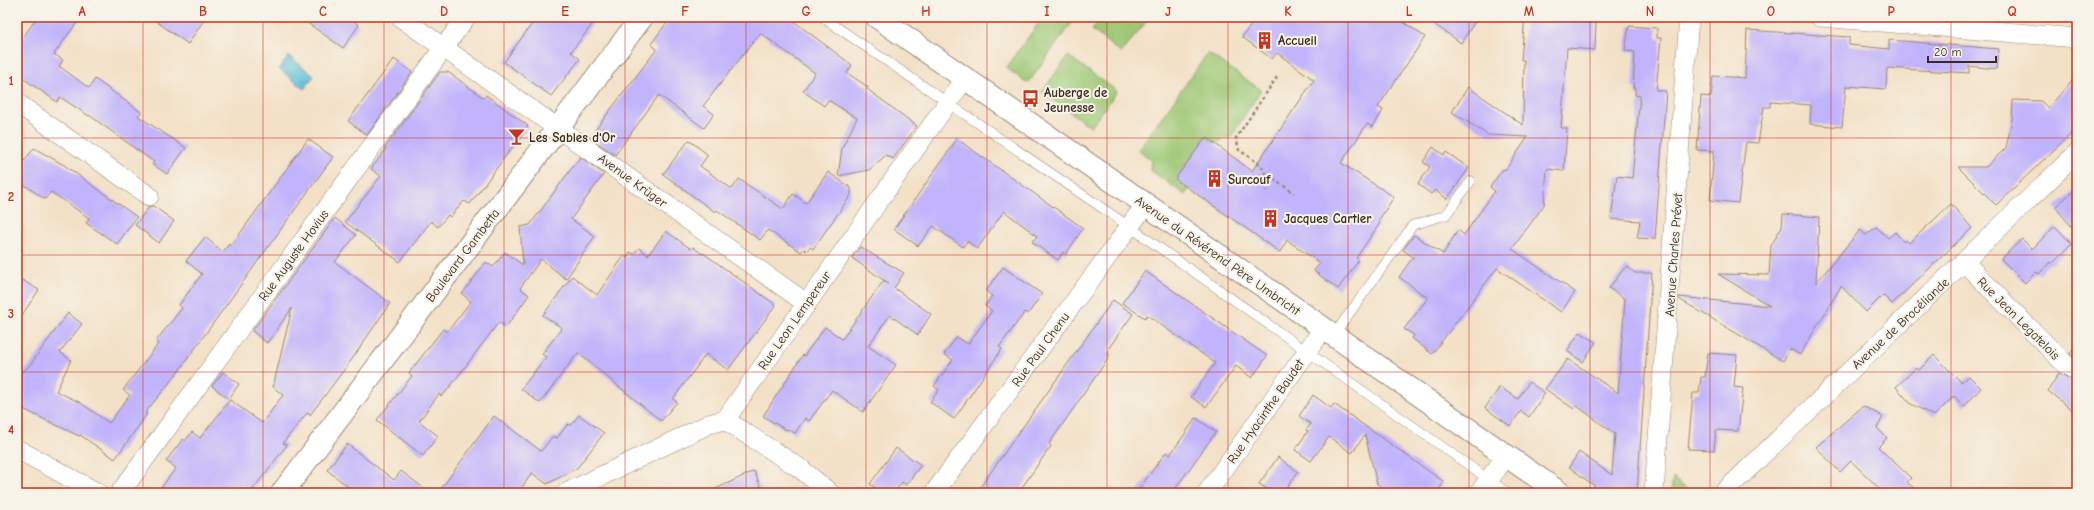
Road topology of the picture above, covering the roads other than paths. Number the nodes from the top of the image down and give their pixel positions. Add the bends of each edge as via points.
1 (400, 17) edge
2 (466, 17) edge
3 (642, 17) edge
4 (822, 17) edge
5 (877, 17) edge
6 (1689, 17) edge
7 (1820, 17) edge
8 (2077, 38) edge
9 (444, 48) junction
10 (964, 78) junction
11 (948, 102) junction
12 (17, 103) edge
13 (559, 128) junction
14 (2077, 153) edge
15 (1470, 181) dead end
16 (149, 196) dead end
17 (1146, 204) junction
18 (1130, 227) junction
19 (1964, 262) junction
20 (806, 303) junction
21 (1328, 332) junction
22 (1307, 351) junction
23 (2077, 371) edge
24 (725, 420) junction
25 (17, 449) edge
26 (1507, 455) junction
27 (1484, 486) edge
28 (98, 493) edge
29 (120, 493) edge
30 (282, 493) edge
31 (566, 493) edge
32 (830, 493) edge
33 (934, 493) edge
34 (1207, 493) edge
35 (1508, 493) edge
36 (1560, 493) edge
37 (1654, 493) edge
38 (1723, 493) edge

1 - 9 street, Avenue Krüger
2 - 9 street, Rue Auguste Hovius
3 - 13 main road, Boulevard Gambetta
4 - 11 lane
5 - 10 main road, Avenue du Révérend Père Umbricht
6 - 37 street, Avenue Charles Prévet
7 - 8 street
9 - 13 street, Avenue Krüger
9 - 29 street, Rue Auguste Hovius
10 - 11 street, Rue Leon Lempereur
10 - 17 main road, Avenue du Révérend Père Umbricht
11 - 18 lane
11 - 20 street, Rue Leon Lempereur
12 - 16 street
13 - 20 street, Avenue Krüger
13 - 30 main road, Boulevard Gambetta
14 - 19 street, Avenue de Brocéliande
15 - 21 lane via 1446,215 1413,225
17 - 18 street, Rue Paul Chenu
17 - 21 main road, Avenue du Révérend Père Umbricht
18 - 22 lane
18 - 33 street, Rue Paul Chenu
19 - 23 street, Rue Jean Legatelois via 2066,364
19 - 38 street, Avenue de Brocéliande
20 - 24 street, Rue Leon Lempereur
21 - 22 street, Rue Hyacinthe Baudet
21 - 26 main road, Avenue du Révérend Père Umbricht
22 - 27 lane
22 - 34 street, Rue Hyacinthe Baudet
24 - 31 street via 709,424
24 - 32 street via 801,469
25 - 28 street
26 - 27 street
26 - 36 main road, Avenue du Révérend Père Umbricht
27 - 35 lane

